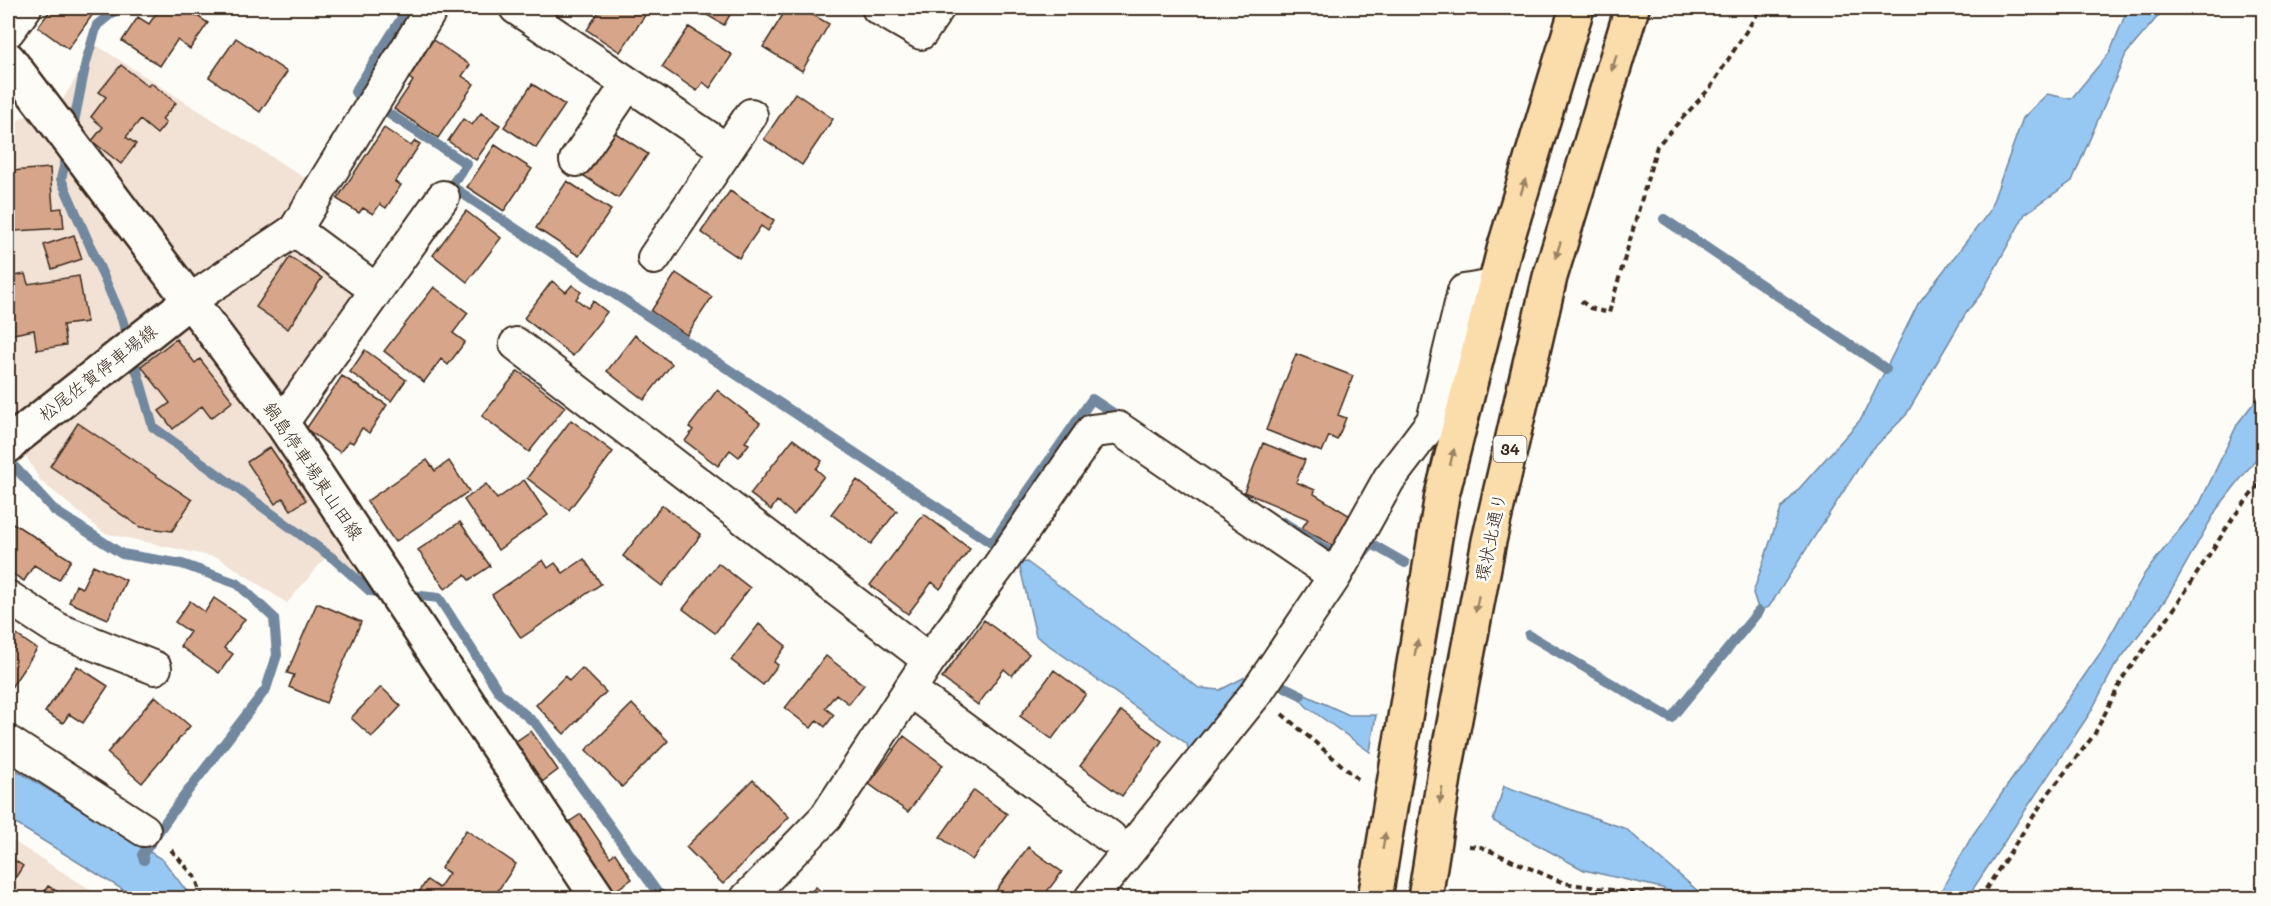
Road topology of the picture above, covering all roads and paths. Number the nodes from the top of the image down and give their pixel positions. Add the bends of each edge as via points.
1 (25, 8) edge
2 (432, 8) edge
3 (516, 8) edge
4 (878, 8) edge
5 (938, 8) edge
6 (1577, 8) edge
7 (1632, 8) edge
8 (1761, 8) edge
9 (8, 31) edge
10 (8, 59) edge
11 (628, 84) junction
12 (751, 115) dead end
13 (727, 150) junction
14 (576, 160) dead end
15 (443, 197) dead end
16 (295, 230) junction
17 (654, 258) dead end
18 (1550, 278) junction
19 (1494, 286) junction
20 (376, 290) junction
21 (189, 301) junction
22 (516, 344) dead end
23 (282, 423) junction
24 (12, 442) edge
25 (2264, 478) edge
26 (1342, 563) junction
27 (8, 597) edge
28 (929, 660) junction
29 (155, 668) dead end
30 (1265, 680) junction
31 (910, 690) junction
32 (8, 742) edge
33 (1390, 802) junction
34 (144, 830) dead end
35 (1110, 837) dead end
36 (1434, 842) junction
37 (171, 850) dead end
38 (203, 898) edge
39 (598, 898) edge
40 (747, 898) edge
41 (1091, 898) edge
42 (1375, 898) edge
43 (1425, 898) edge
44 (1657, 898) edge
45 (1980, 898) edge

1 - 9 street
2 - 16 street
3 - 11 street
4 - 5 street via 921,33
19 -> 6 highway
7 -> 18 highway, 環状北通り / 34
8 - 18 path via 1710,88 1657,146 1609,314 1590,308
10 - 21 main road, 鍋島停車場東山田線
11 - 13 street
11 - 14 street
12 - 13 street
13 - 17 street
15 - 20 street
16 - 20 street
16 - 21 street
18 -> 36 highway, 環状北通り / 34 via 1489,541
19 - 26 street via 1464,291 1433,421 1389,479
33 -> 19 highway via 1442,495
20 - 23 street
21 - 23 main road, 鍋島停車場東山田線
21 - 24 main road, 松尾佐賀停車場線
22 - 28 street
23 - 39 main road, 鍋島停車場東山田線
25 - 45 path via 2124,676 2094,735 2048,794
26 - 28 street via 1118,428 1092,431
26 - 30 street
27 - 29 street via 59,630
28 - 31 street
30 - 33 path via 1373,791
30 - 41 street
31 - 35 street
31 - 40 street via 826,817
32 - 34 street
42 -> 33 highway
36 - 43 highway, 環状北通り / 34
36 - 44 path via 1481,847 1564,883
37 - 38 path via 195,877

